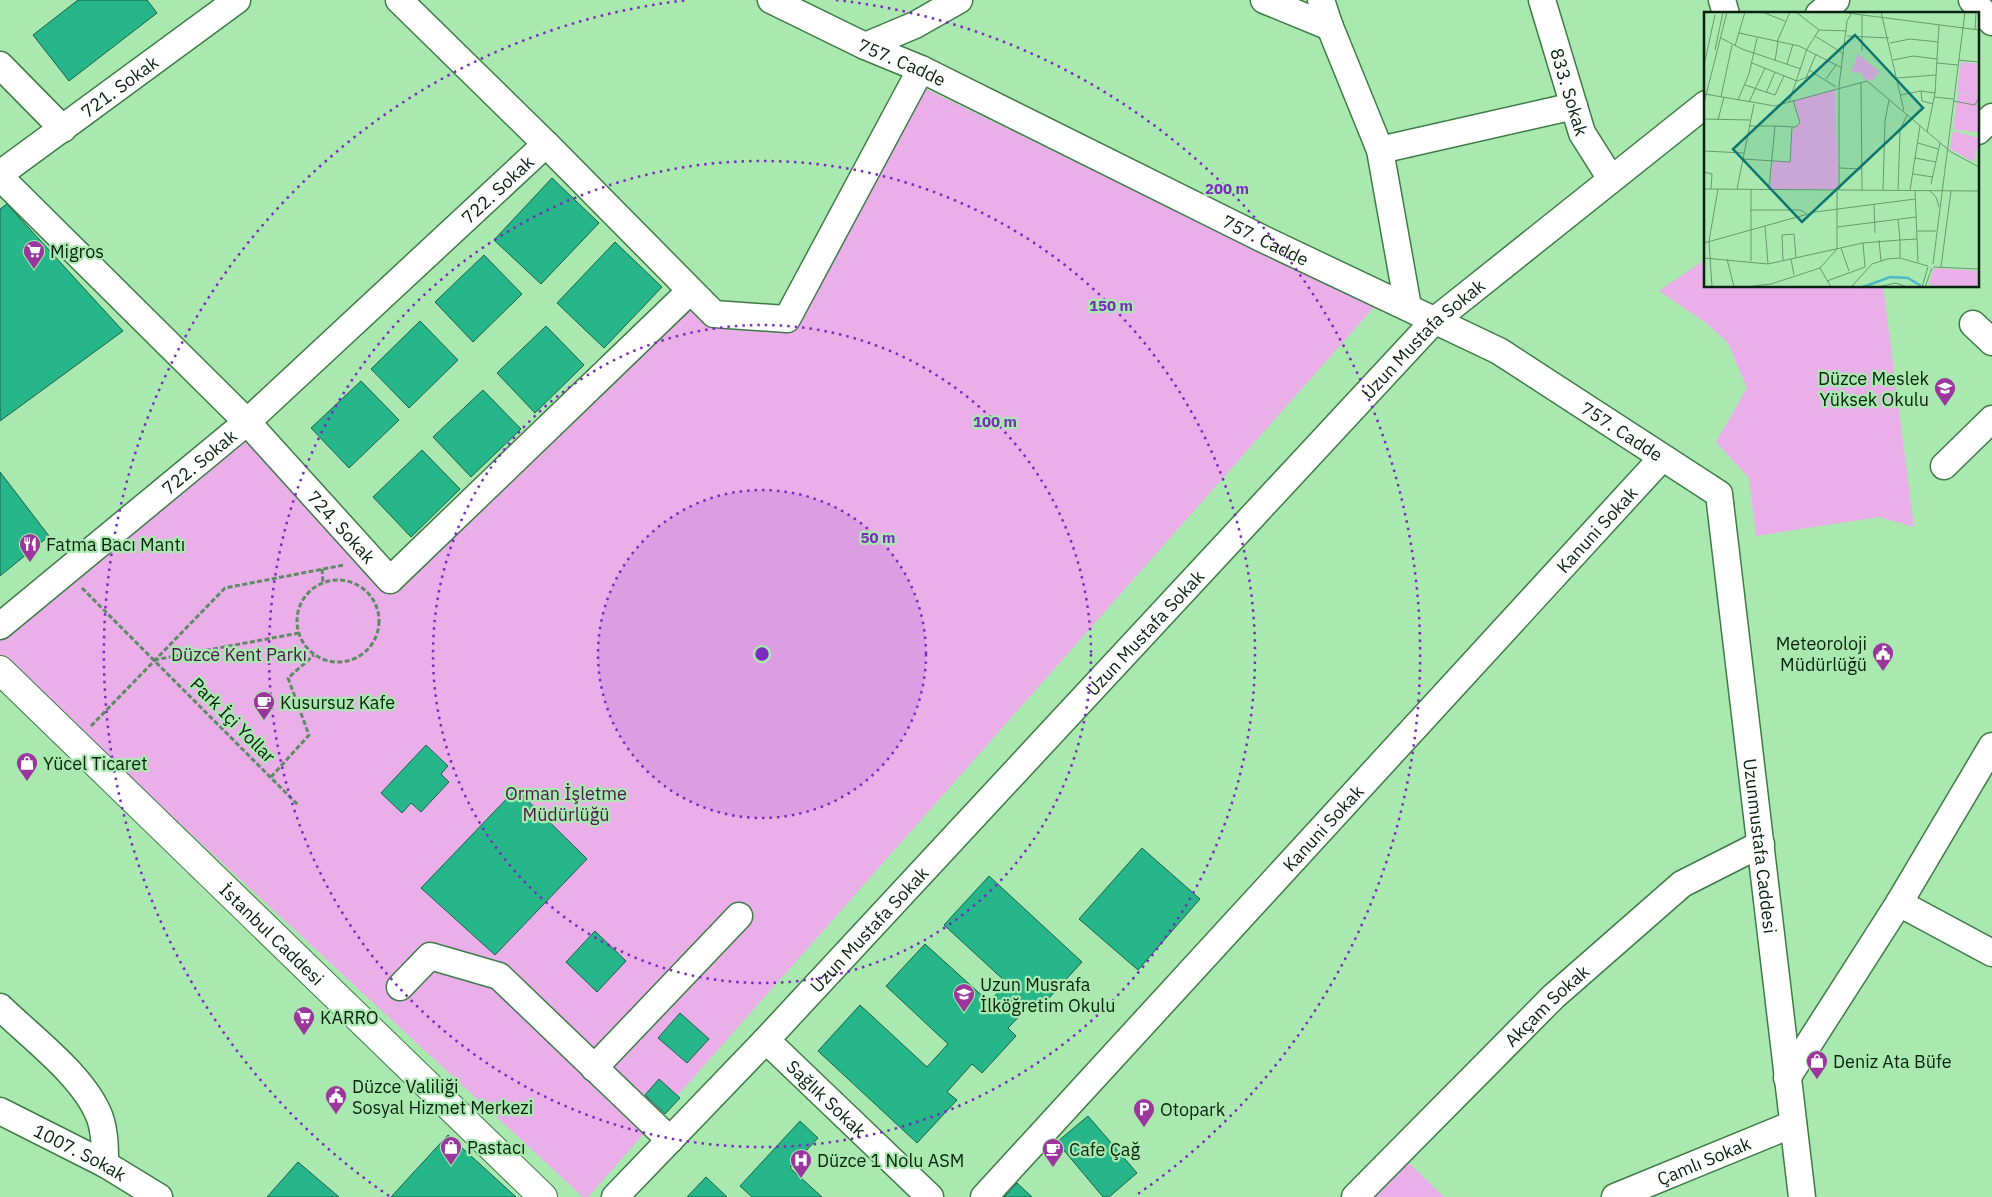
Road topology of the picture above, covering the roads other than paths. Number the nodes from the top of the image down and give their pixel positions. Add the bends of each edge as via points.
1 (237, 0) edge
2 (399, 0) edge
3 (771, 0) edge
4 (959, 0) edge
5 (1264, 0) edge
6 (1322, 0) edge
7 (1542, 0) edge
8 (1836, 0) edge
9 (1972, 0) edge
10 (1821, 12) edge
11 (1992, 22) edge
12 (1330, 27) junction
13 (864, 46) junction
14 (0, 65) edge
15 (920, 69) junction
16 (1574, 106) junction
17 (1704, 106) edge
18 (1992, 117) edge
19 (63, 129) junction
20 (1980, 129) edge
21 (546, 144) junction
22 (1380, 150) junction
23 (0, 175) edge
24 (1611, 179) junction
25 (690, 291) junction
26 (1408, 307) junction
27 (1434, 321) junction
28 (1973, 324) dead end
29 (1992, 342) edge
30 (1992, 419) edge
31 (247, 422) junction
32 (1662, 458) junction
33 (1944, 466) dead end
34 (1719, 494) joint
35 (0, 626) edge
36 (0, 670) edge
37 (1992, 746) edge
38 (1760, 844) junction
39 (1899, 903) junction
40 (739, 916) dead end
41 (1992, 954) edge
42 (400, 987) dead end
43 (0, 1007) edge
44 (766, 1040) junction
45 (594, 1068) junction
46 (1787, 1078) junction
47 (0, 1111) edge
48 (1793, 1124) junction
49 (670, 1140) junction
50 (104, 1164) junction
51 (159, 1197) edge
52 (543, 1197) edge
53 (615, 1197) edge
54 (930, 1197) edge
55 (984, 1197) edge
56 (1355, 1197) edge
57 (1615, 1197) edge
58 (1802, 1197) edge

1 - 19 street, 721. Sokak
2 - 21 street
3 - 13 street, 757. Cadde
4 - 13 street via 915,25
5 - 12 street
6 - 12 street
7 - 16 street, 833. Sokak
8 - 10 street
9 - 11 street
12 - 22 street
13 - 15 street, 757. Cadde
14 - 19 street
15 - 25 street, 722. Sokak via 787,319 714,314
15 - 26 street, 757. Cadde via 1264,240
16 - 22 street
16 - 24 street, 833. Sokak via 1582,133
17 - 24 street, Uzun Mustafa Sokak
18 - 20 street
19 - 23 street, 721. Sokak
21 - 25 street, 722. Sokak
21 - 31 street, 722. Sokak
22 - 26 street
23 - 31 street, 724. Sokak
24 - 27 street, Uzun Mustafa Sokak
25 - 31 street, 724. Sokak via 390,580
26 - 27 street, 757. Cadde
27 - 32 street, 757. Cadde via 1500,351
27 - 44 street, Uzun Mustafa Sokak
28 - 29 street
30 - 33 street
31 - 35 street, 722. Sokak
32 - 34 street, 757. Cadde
32 - 55 street, Kanuni Sokak
34 - 38 street, Uzunmustafa Caddesi
36 - 52 main road, İstanbul Caddesi
37 - 39 street
38 - 46 street, Uzunmustafa Caddesi
38 - 56 street, Akçam Sokak via 1682,884 1667,896 1552,997
39 - 41 street
39 - 46 street
40 - 45 street
42 - 45 street via 430,956 498,976
43 - 50 street via 80,1083 92,1100 105,1140
44 - 49 street, Uzun Mustafa Sokak
44 - 54 street, Sağlık Sokak
45 - 49 street
46 - 48 street, Uzunmustafa Caddesi
47 - 50 street, 1007. Sokak
48 - 57 street, Çamlı Sokak
48 - 58 street, Uzunmustafa Caddesi
49 - 53 street, Uzun Mustafa Sokak
50 - 51 street, 1007. Sokak

